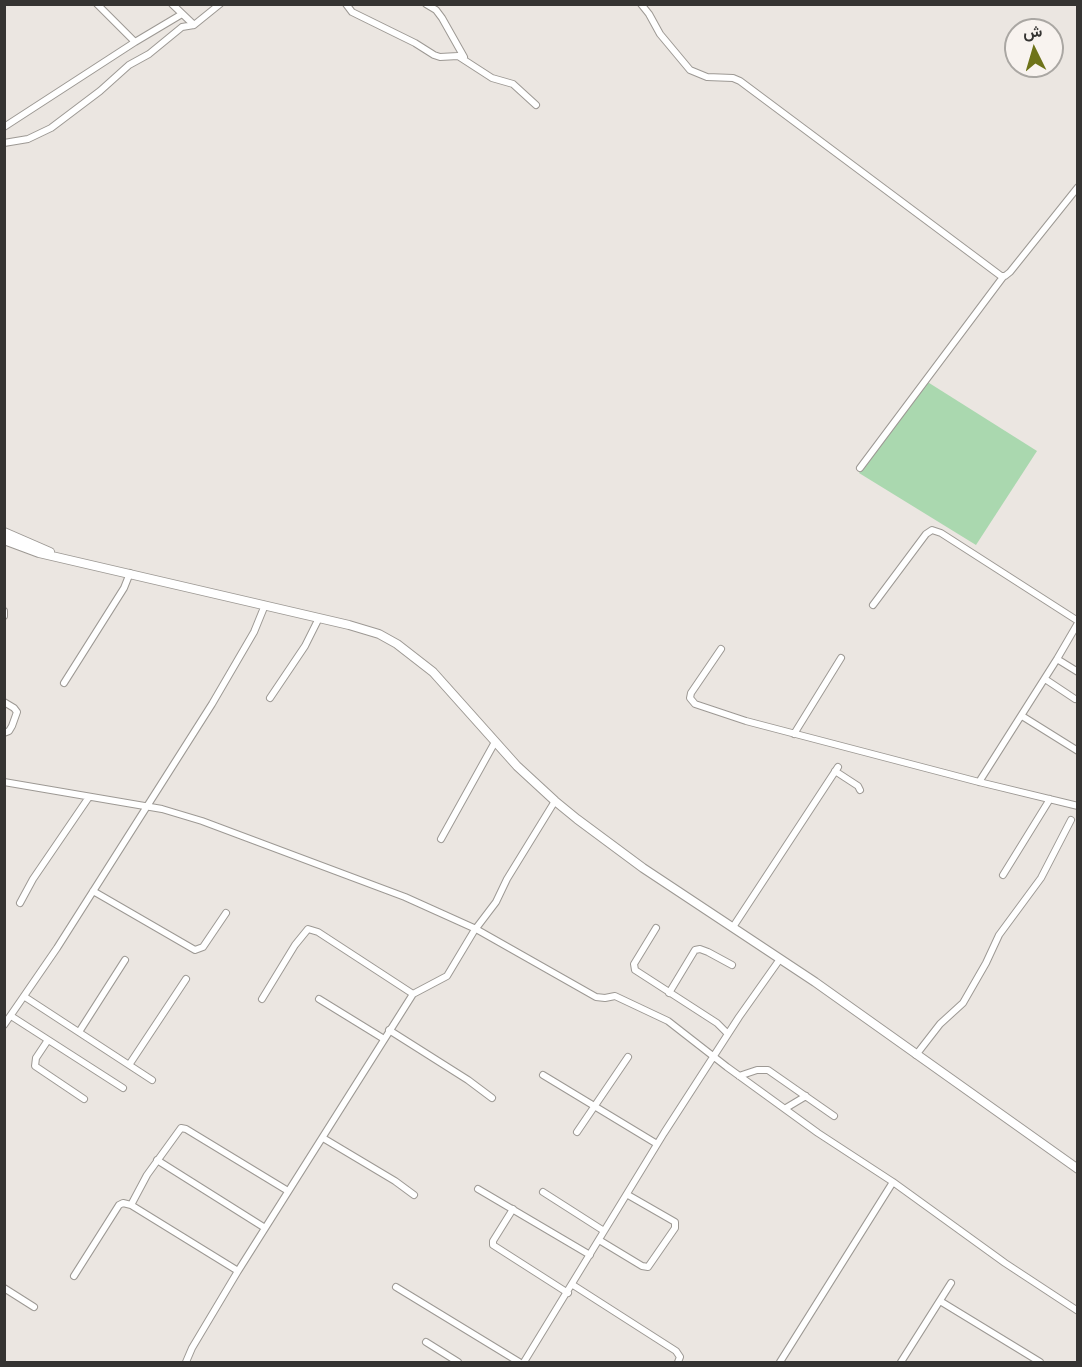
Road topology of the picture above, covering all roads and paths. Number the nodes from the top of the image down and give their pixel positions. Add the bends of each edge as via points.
1 (97, 4) edge
2 (172, 4) edge
3 (220, 4) edge
4 (346, 4) edge
5 (426, 4) edge
6 (641, 4) edge
7 (182, 14) junction
8 (194, 25) junction
9 (135, 42) junction
10 (464, 58) junction
11 (536, 105) dead end
12 (4, 127) edge
13 (4, 143) edge
14 (1077, 187) edge
15 (1003, 277) junction
16 (860, 468) dead end
17 (4, 532) edge
18 (5, 542) edge
19 (57, 556) junction
20 (130, 573) junction
21 (265, 605) junction
22 (873, 605) dead end
23 (4, 611) edge
24 (4, 616) edge
25 (319, 618) junction
26 (1077, 622) edge
27 (721, 649) dead end
28 (841, 658) dead end
29 (1057, 659) junction
30 (1077, 672) edge
31 (1045, 679) junction
32 (64, 682) dead end
33 (270, 698) dead end
34 (1075, 699) dead end
35 (4, 702) edge
36 (1022, 716) junction
37 (4, 733) edge
38 (794, 734) junction
39 (495, 742) junction
40 (1077, 751) edge
41 (4, 782) edge
42 (979, 782) junction
43 (860, 790) dead end
44 (89, 797) junction
45 (1050, 799) junction
46 (555, 801) junction
47 (1077, 806) edge
48 (145, 807) junction
49 (1071, 820) dead end
50 (441, 839) dead end
51 (1003, 876) dead end
52 (93, 891) junction
53 (20, 903) dead end
54 (226, 913) dead end
55 (733, 927) junction
56 (656, 928) dead end
57 (476, 929) junction
58 (780, 959) junction
59 (126, 960) dead end
60 (732, 965) dead end
61 (186, 979) dead end
62 (669, 993) junction
63 (413, 994) junction
64 (24, 997) junction
65 (262, 999) dead end
66 (319, 999) dead end
67 (11, 1016) junction
68 (4, 1025) edge
69 (389, 1030) junction
70 (79, 1032) junction
71 (728, 1034) junction
72 (384, 1039) junction
73 (48, 1040) junction
74 (916, 1055) junction
75 (628, 1057) dead end
76 (713, 1057) junction
77 (129, 1065) junction
78 (543, 1075) dead end
79 (739, 1076) junction
80 (152, 1080) dead end
81 (123, 1088) dead end
82 (806, 1096) junction
83 (492, 1098) dead end
84 (84, 1099) dead end
85 (594, 1106) junction
86 (786, 1108) junction
87 (834, 1116) dead end
88 (577, 1132) dead end
89 (322, 1138) junction
90 (657, 1144) junction
91 (157, 1160) junction
92 (1077, 1169) edge
93 (893, 1182) junction
94 (478, 1189) dead end
95 (288, 1191) junction
96 (543, 1192) dead end
97 (628, 1195) junction
98 (414, 1196) dead end
99 (131, 1205) junction
100 (513, 1209) junction
101 (265, 1228) junction
102 (604, 1231) junction
103 (599, 1240) junction
104 (590, 1255) junction
105 (238, 1271) junction
106 (74, 1276) dead end
107 (951, 1282) dead end
108 (573, 1285) junction
109 (396, 1287) dead end
110 (4, 1288) edge
111 (568, 1293) junction
112 (940, 1301) junction
113 (34, 1307) dead end
114 (1077, 1311) edge
115 (426, 1342) dead end
116 (902, 1360) edge
117 (186, 1362) edge
118 (458, 1362) edge
119 (522, 1362) edge
120 (678, 1362) edge
121 (780, 1362) edge
122 (910, 1362) edge
123 (1040, 1362) edge

1 - 9 street
2 - 7 street
3 - 8 street
4 - 10 street via 352,12 434,55
5 - 10 street via 442,18
6 - 15 street via 690,70 707,77 740,81
7 - 8 street
7 - 9 street
8 - 13 street via 182,27 45,131
9 - 12 street
10 - 11 street via 492,78 513,84
14 - 15 street
15 - 16 street
17 - 19 main road
18 - 19 main road
19 - 20 main road
20 - 21 main road
20 - 32 street
21 - 25 main road
21 - 48 street via 228,677
22 - 26 street via 932,530
23 - 24 street
25 - 33 street
25 - 39 main road via 371,632 409,651 441,680
26 - 29 street
27 - 38 street via 692,690 692,702
28 - 38 street
29 - 30 street
29 - 31 street
31 - 34 street
31 - 36 street
35 - 37 street via 17,712 12,726
36 - 40 street
36 - 42 street
38 - 42 street
39 - 46 main road
39 - 50 street
41 - 44 street
42 - 45 street
43 - 55 street via 836,769
44 - 48 street
44 - 53 street
45 - 47 street
45 - 51 street
46 - 55 main road via 633,861
46 - 57 street
48 - 52 street
48 - 57 street via 177,813 297,856
49 - 74 street via 1041,878 999,935 963,1003
52 - 54 street via 195,950 203,947
52 - 64 street
55 - 58 main road
56 - 62 street via 634,968
57 - 63 street via 447,976
57 - 76 street via 596,997 616,996 668,1021
58 - 71 street
58 - 74 main road
59 - 70 street
60 - 62 street via 708,952 695,950
61 - 77 street
62 - 71 street via 722,1026
63 - 65 street via 308,929
63 - 69 street
64 - 67 street
64 - 70 street
66 - 72 street
67 - 68 street
67 - 73 street
69 - 72 street
69 - 83 street
70 - 77 street
71 - 76 street
72 - 89 street
73 - 81 street
73 - 84 street via 35,1066
74 - 92 main road
75 - 85 street
76 - 79 street
76 - 90 street
77 - 80 street
78 - 85 street
79 - 82 street via 768,1070
79 - 86 street
82 - 86 street
82 - 87 street
85 - 88 street
85 - 90 street
86 - 93 street
89 - 95 street
89 - 98 street
90 - 97 street
91 - 95 street via 179,1129 184,1128
91 - 99 street
91 - 101 street
93 - 114 street
93 - 121 street
94 - 100 street
95 - 101 street
96 - 102 street
97 - 102 street
97 - 103 street via 676,1226 648,1267
99 - 105 street
99 - 106 street via 119,1205
100 - 104 street
100 - 111 street via 493,1245
101 - 105 street
102 - 103 street
103 - 104 street
104 - 108 street
105 - 117 street
107 - 112 street
108 - 111 street
108 - 120 street via 676,1351
109 - 119 street
110 - 113 street
111 - 119 street
112 - 116 street
112 - 123 street
115 - 118 street
116 - 122 street

